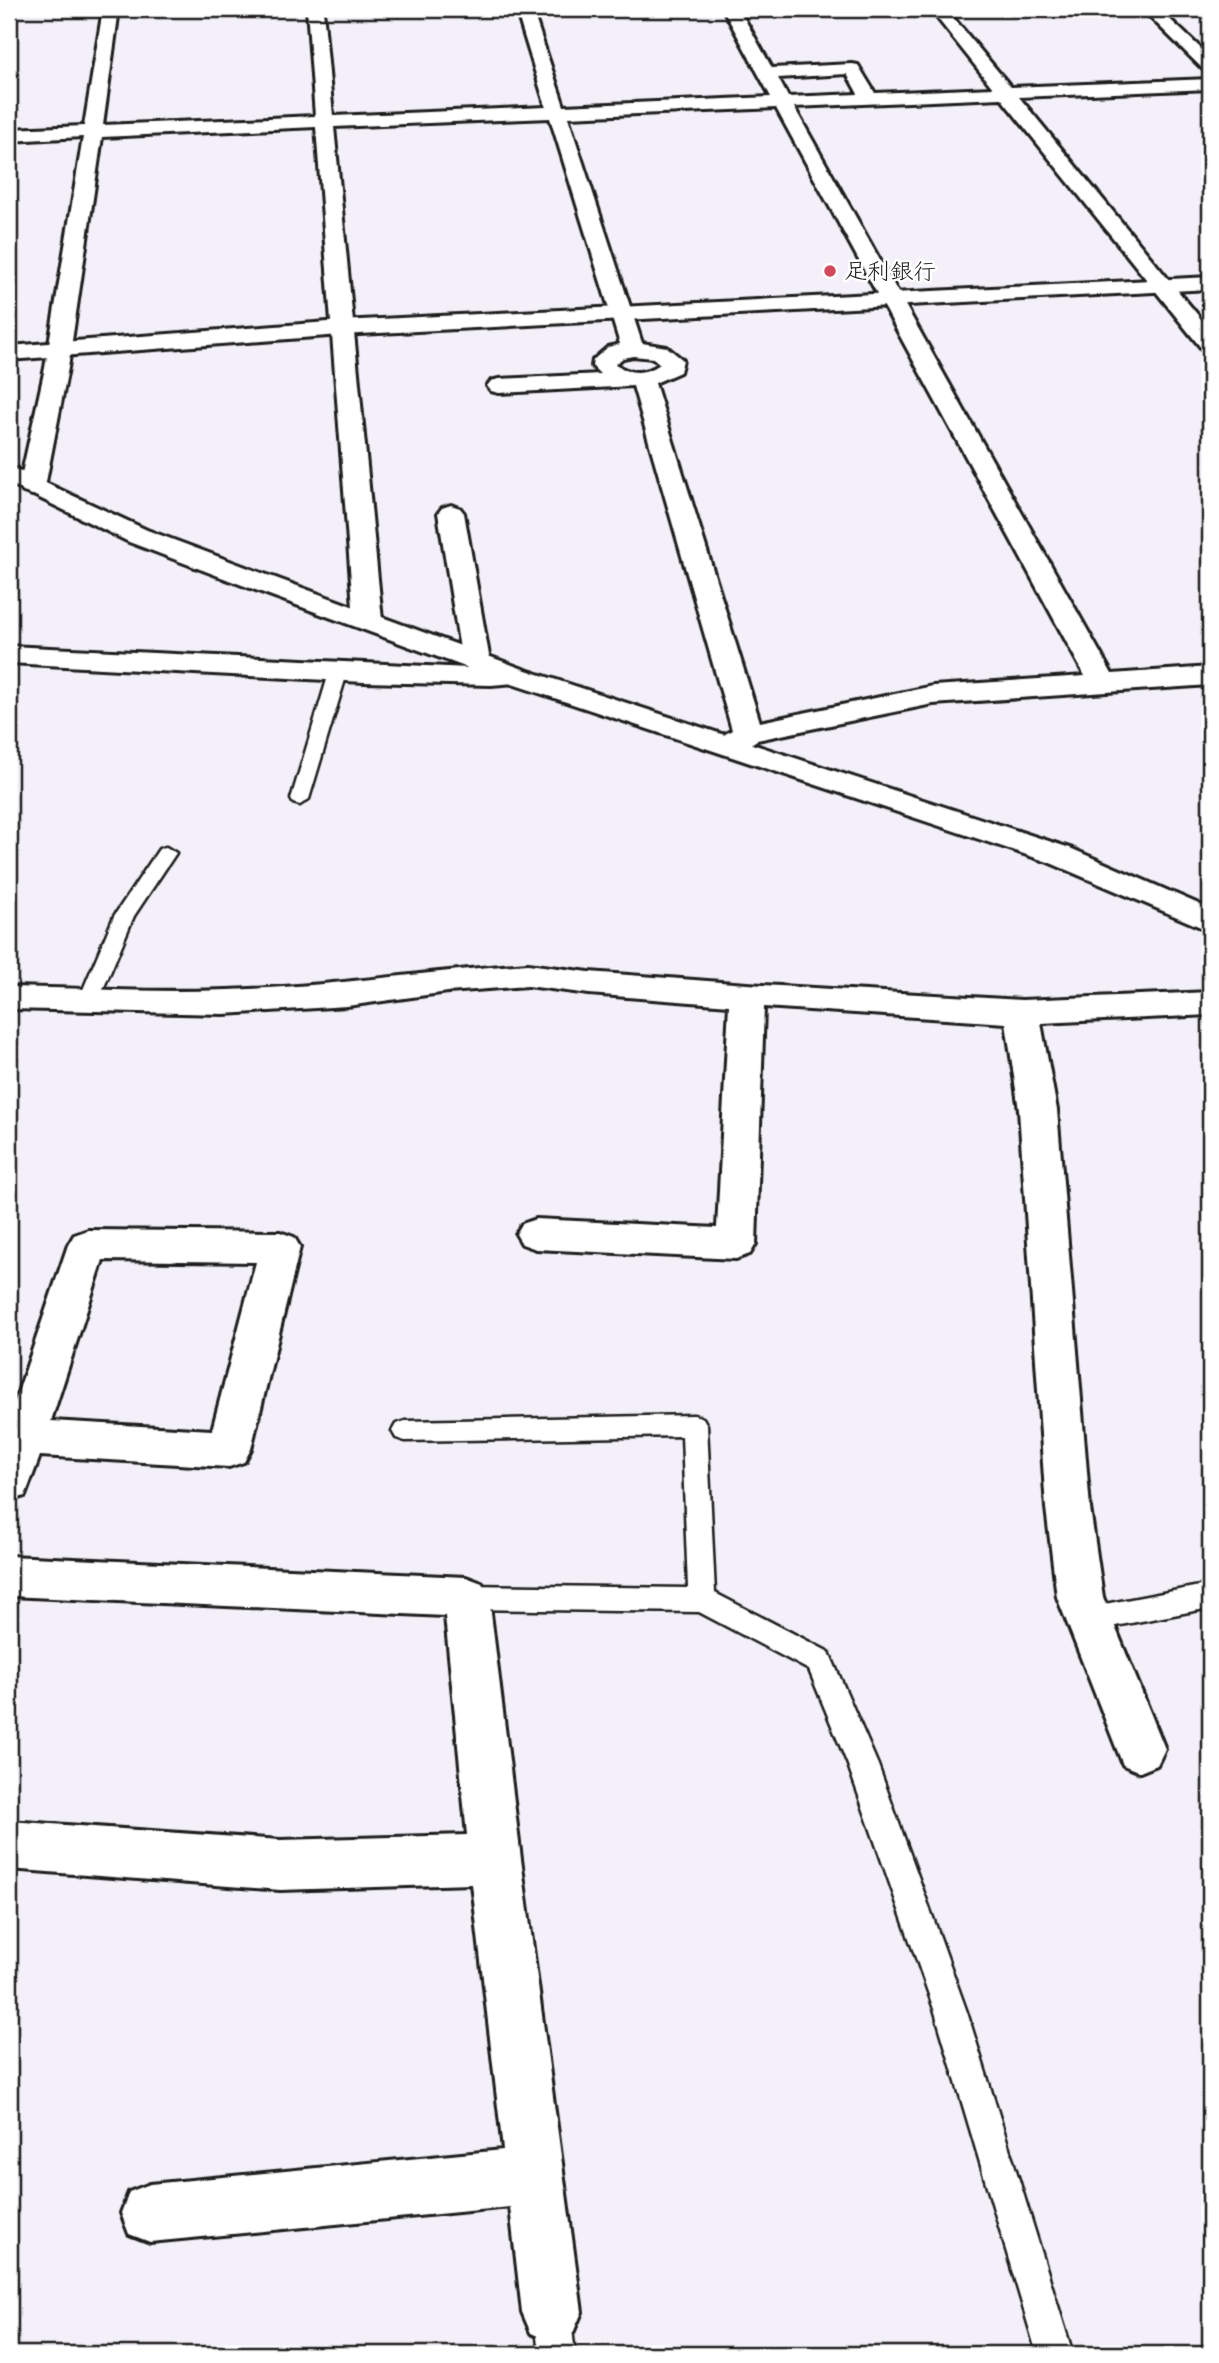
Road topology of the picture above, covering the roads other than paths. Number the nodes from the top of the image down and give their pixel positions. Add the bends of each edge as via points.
1 (111, 9) edge
2 (315, 9) edge
3 (524, 9) edge
4 (731, 9) edge
5 (939, 9) edge
6 (963, 9) edge
7 (1150, 9) edge
8 (1210, 66) edge
9 (767, 73) junction
10 (1210, 84) edge
11 (1008, 92) junction
12 (869, 97) junction
13 (784, 102) junction
14 (557, 111) junction
15 (326, 121) junction
16 (92, 131) junction
17 (9, 135) edge
18 (1210, 283) edge
19 (1164, 285) junction
20 (893, 299) junction
21 (622, 312) junction
22 (341, 328) junction
23 (1210, 344) edge
24 (60, 349) junction
25 (633, 349) junction
26 (9, 353) edge
27 (634, 378) junction
28 (499, 386) dead end
29 (21, 481) edge
30 (451, 513) dead end
31 (368, 620) junction
32 (9, 655) edge
33 (475, 661) junction
34 (338, 673) junction
35 (516, 676) junction
36 (1210, 676) edge
37 (1103, 683) junction
38 (738, 739) junction
39 (300, 799) dead end
40 (166, 852) dead end
41 (1210, 921) edge
42 (747, 995) junction
43 (9, 998) edge
44 (89, 999) junction
45 (1210, 1003) edge
46 (1022, 1012) junction
47 (537, 1234) dead end
48 (405, 1431) dead end
49 (24, 1437) dead end
50 (9, 1483) edge
51 (9, 1576) edge
52 (1210, 1596) edge
53 (466, 1597) junction
54 (702, 1600) junction
55 (1089, 1619) junction
56 (1140, 1749) dead end
57 (9, 1844) edge
58 (495, 1859) junction
59 (534, 2176) junction
60 (150, 2213) dead end
61 (554, 2333) edge
62 (1055, 2354) edge

1 - 16 street
2 - 15 street
3 - 14 street
4 - 9 street
5 - 6 street
5 - 11 street
7 - 8 street
9 - 12 street via 852,69
9 - 13 street
10 - 11 street
11 - 12 street
11 - 19 street
12 - 13 street
13 - 14 street
13 - 20 street
14 - 15 street
14 - 21 street
15 - 16 street
15 - 22 street
16 - 17 street
16 - 24 street
18 - 19 street
19 - 20 street
19 - 23 street
20 - 21 street
20 - 37 street
21 - 22 street
21 - 25 street
22 - 24 street
22 - 31 street
24 - 26 street
24 - 29 street via 46,430
25 - 27 street via 604,360 607,371
25 - 27 street via 659,352 672,360 667,372
27 - 28 street
27 - 38 street
29 - 31 street via 138,536
30 - 33 street
31 - 33 street
32 - 34 street
33 - 35 street
34 - 35 street
34 - 39 lane
35 - 38 street
36 - 37 street
37 - 38 street via 933,695
38 - 41 street via 1059,855
40 - 44 lane via 124,916
42 - 44 street via 528,975 347,995 238,1001
42 - 46 street
42 - 47 street via 736,1244
43 - 44 street
45 - 46 street
46 - 55 street via 1038,1110 1068,1508 1080,1597
48 - 54 lane via 694,1425
49 - 50 street via 229,1449 281,1247 88,1245 22,1444
51 - 53 street
52 - 55 lane
53 - 54 lane
53 - 58 street
54 - 62 lane via 819,1661 863,1765 951,2012
55 - 56 street
57 - 58 street via 280,1865
58 - 59 street
59 - 60 street
59 - 61 street

